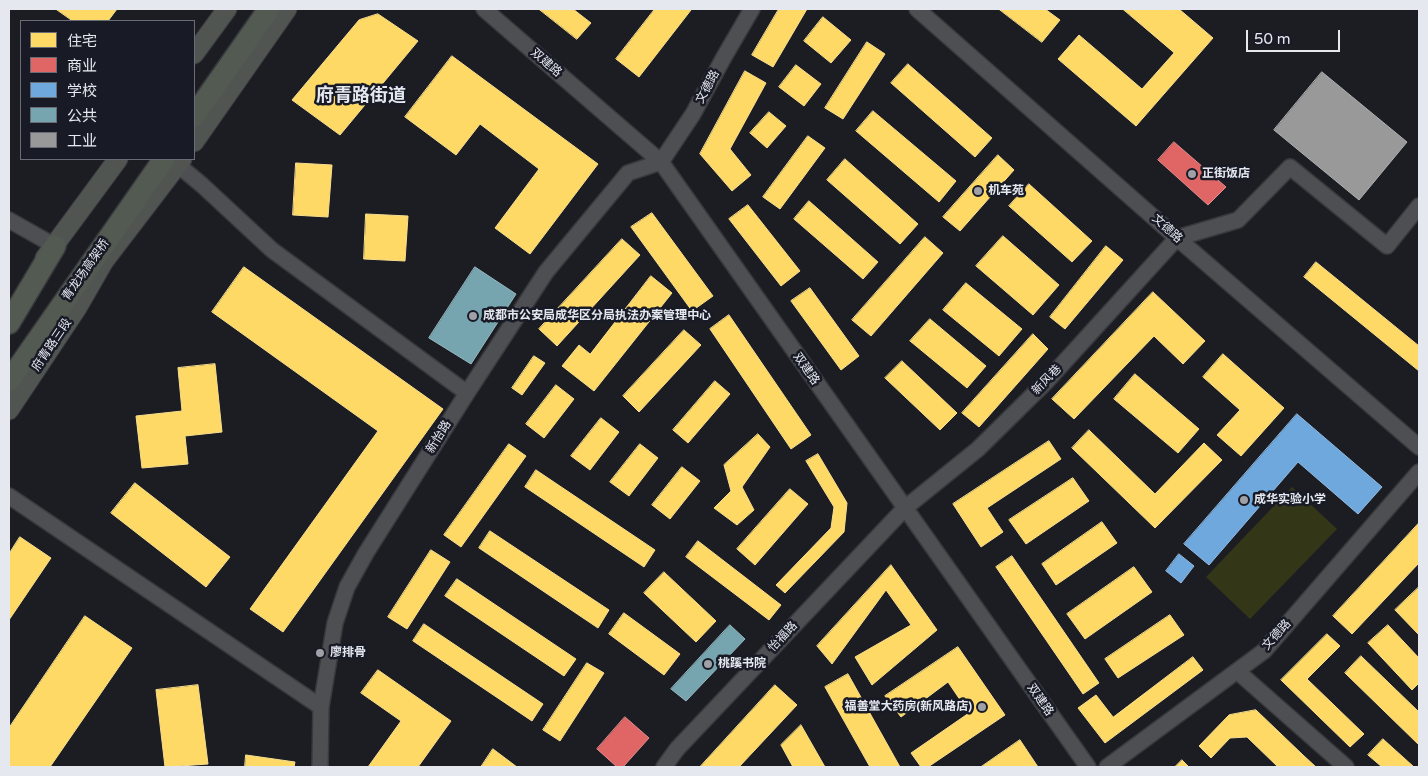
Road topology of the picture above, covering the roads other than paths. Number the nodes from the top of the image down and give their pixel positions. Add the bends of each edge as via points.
1 (227, 9) edge
2 (254, 9) edge
3 (269, 9) edge
4 (286, 9) edge
5 (484, 9) edge
6 (752, 9) edge
7 (917, 9) edge
8 (195, 53) edge
9 (195, 95) edge
10 (195, 115) edge
11 (195, 141) edge
12 (117, 160) edge
13 (149, 160) edge
14 (175, 161) edge
15 (661, 162) junction
16 (1419, 206) edge
17 (9, 220) edge
18 (1177, 238) junction
19 (55, 246) junction
20 (104, 261) junction
21 (9, 307) edge
22 (9, 323) edge
23 (9, 362) edge
24 (9, 381) edge
25 (9, 392) edge
26 (467, 393) junction
27 (9, 410) edge
28 (1419, 447) edge
29 (1419, 472) edge
30 (9, 496) edge
31 (904, 508) junction
32 (1237, 671) junction
33 (321, 707) junction
34 (320, 767) edge
35 (664, 767) edge
36 (1088, 767) edge
37 (1107, 767) edge
38 (1346, 767) edge

1 - 8 main road
2 - 9 highway
3 - 10 highway
4 - 11 main road
5 - 15 street, 双建路
6 - 15 street, 文德路 via 693,114
7 - 18 street, 文德路
12 - 19 main road
13 - 23 highway, 青龙场高架桥
14 - 20 main road, 府青路三段
14 - 24 highway, 青龙场高架桥
14 - 26 street via 272,250
15 - 26 street, 新怡路 via 628,173 546,272
15 - 31 street, 双建路
16 - 18 street via 1387,246 1290,167 1238,220
17 - 19 street
18 - 28 street, 文德路
18 - 31 street, 新风巷 via 1047,381 978,449
19 - 21 main road
19 - 22 highway
20 - 25 highway via 73,297
20 - 27 main road, 府青路三段 via 77,308
26 - 33 street, 新怡路 via 347,587 335,623
29 - 32 street, 文德路 via 1264,651
30 - 33 street
31 - 35 street, 怡福路 via 677,749
31 - 36 street, 双建路
32 - 37 street, 文德路
32 - 38 street
33 - 34 street, 新怡路

